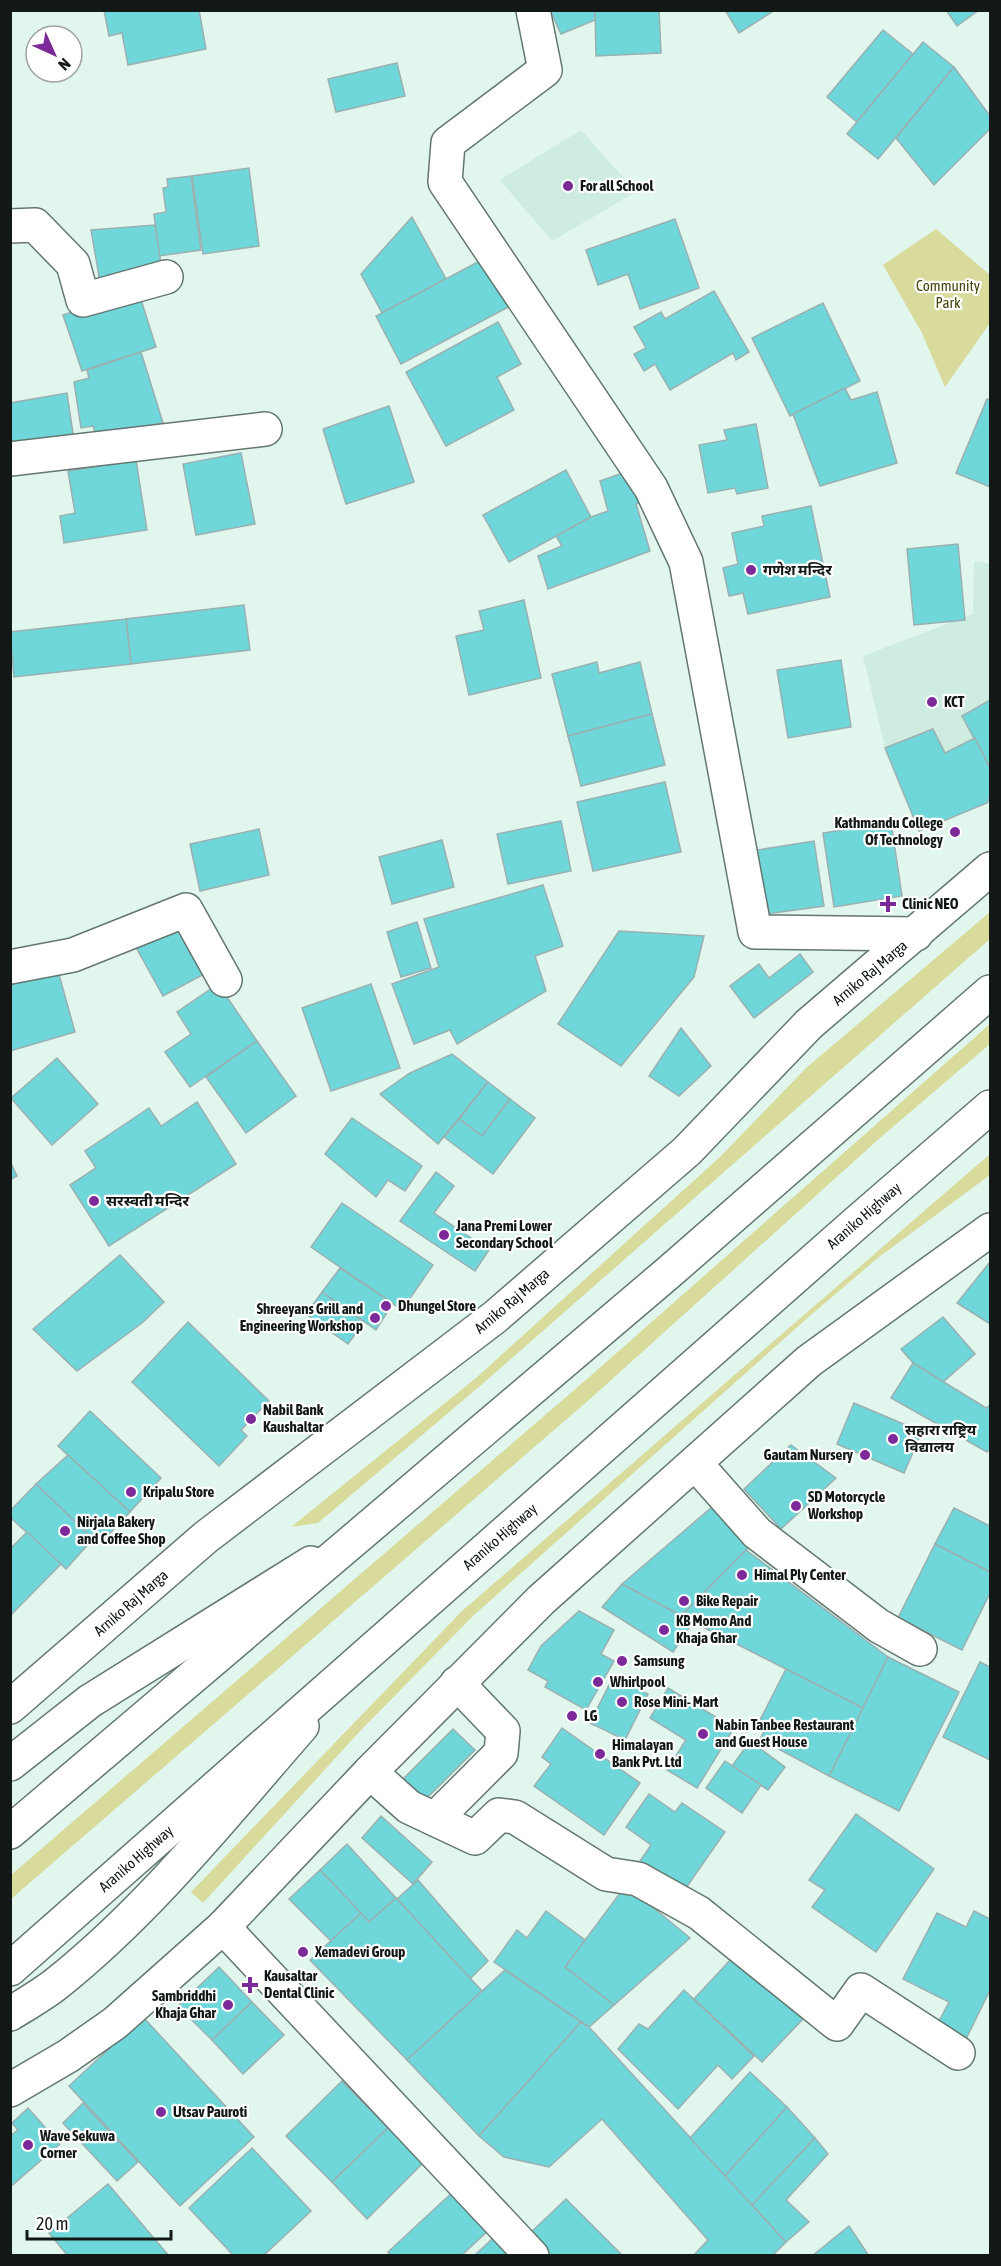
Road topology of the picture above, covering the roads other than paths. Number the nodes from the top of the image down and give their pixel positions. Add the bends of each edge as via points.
1 (533, 10) edge
2 (10, 226) edge
3 (166, 277) dead end
4 (265, 429) dead end
5 (10, 459) edge
6 (990, 869) edge
7 (916, 934) junction
8 (10, 967) edge
9 (225, 980) dead end
10 (990, 992) edge
11 (990, 1107) edge
12 (990, 1230) edge
13 (695, 1463) junction
14 (370, 1526) junction
15 (920, 1649) dead end
16 (354, 1666) junction
17 (457, 1683) junction
18 (10, 1707) edge
19 (10, 1764) edge
20 (370, 1772) junction
21 (435, 1819) junction
22 (10, 1832) edge
23 (223, 1927) junction
24 (10, 1969) edge
25 (10, 2014) edge
26 (958, 2054) dead end
27 (10, 2090) edge
28 (532, 2256) edge

1 - 7 main road via 545,70 447,143 446,182 651,488 686,562 755,932
2 - 3 main road via 35,225 73,264 83,300
4 - 5 main road
6 - 7 main road, Arniko Raj Marga
7 - 18 main road, Arniko Raj Marga via 809,1024 687,1151 495,1317 206,1537
8 - 9 main road via 73,955 186,910
10 - 14 main road
11 - 16 main road, Araniko Highway
12 - 13 main road via 809,1361
13 - 15 main road via 758,1533 879,1626
13 - 17 main road via 541,1600
14 - 19 main road via 90,1701
14 - 22 main road
16 - 24 main road, Araniko Highway
16 - 25 main road via 119,1931 55,1986
17 - 20 main road
17 - 21 main road via 503,1731 501,1753
20 - 21 main road via 409,1807
20 - 23 main road
21 - 26 main road via 476,1838 499,1815 515,1816 606,1874 638,1879 699,1913 837,2024 861,1990
23 - 27 main road via 114,2023
23 - 28 main road

